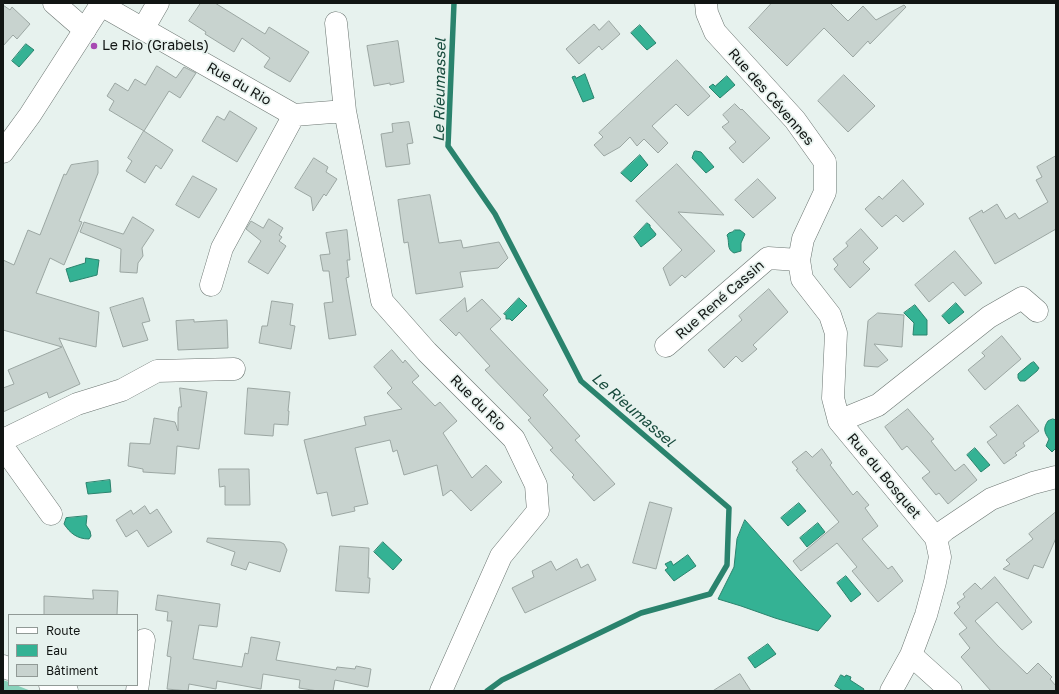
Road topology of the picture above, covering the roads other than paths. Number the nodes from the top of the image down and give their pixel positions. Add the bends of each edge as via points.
1 (54, 3) edge
2 (158, 3) edge
3 (706, 3) edge
4 (102, 4) edge
5 (336, 23) dead end
6 (143, 29) junction
7 (85, 30) junction
8 (345, 111) junction
9 (294, 116) junction
10 (3, 152) edge
11 (799, 260) junction
12 (211, 286) dead end
13 (1037, 311) dead end
14 (666, 346) dead end
15 (234, 369) dead end
16 (839, 420) junction
17 (3, 440) edge
18 (3, 447) edge
19 (1056, 477) edge
20 (51, 514) dead end
21 (936, 538) junction
22 (144, 640) dead end
23 (911, 656) junction
24 (138, 684) edge
25 (53, 686) edge
26 (67, 691) edge
27 (441, 691) edge
28 (891, 691) edge
29 (951, 691) edge

1 - 7 street
2 - 6 street
3 - 11 street, Rue des Cévennes via 707,13 715,32 795,120 825,162 825,192 803,240
4 - 6 street, Rue du Rio
4 - 7 street
5 - 8 street, Rue du Rio
6 - 9 street, Rue du Rio
7 - 10 street
8 - 9 street
8 - 27 street, Rue du Rio via 382,301 427,352 514,439 536,485 538,512 501,556
9 - 12 street via 222,248
11 - 14 street, Rue René Cassin via 768,258
11 - 16 street, Rue du Bosquet via 802,279 830,315 836,333 833,398
13 - 16 street via 1022,298 989,317 878,405
15 - 17 street via 157,371 122,390 77,404
16 - 21 street, Rue du Bosquet
18 - 20 street
19 - 21 street via 991,499
21 - 23 street, Rue du Bosquet via 940,557 935,582
22 - 24 street
23 - 28 street, Rue du Bosquet
23 - 29 street
25 - 26 street

